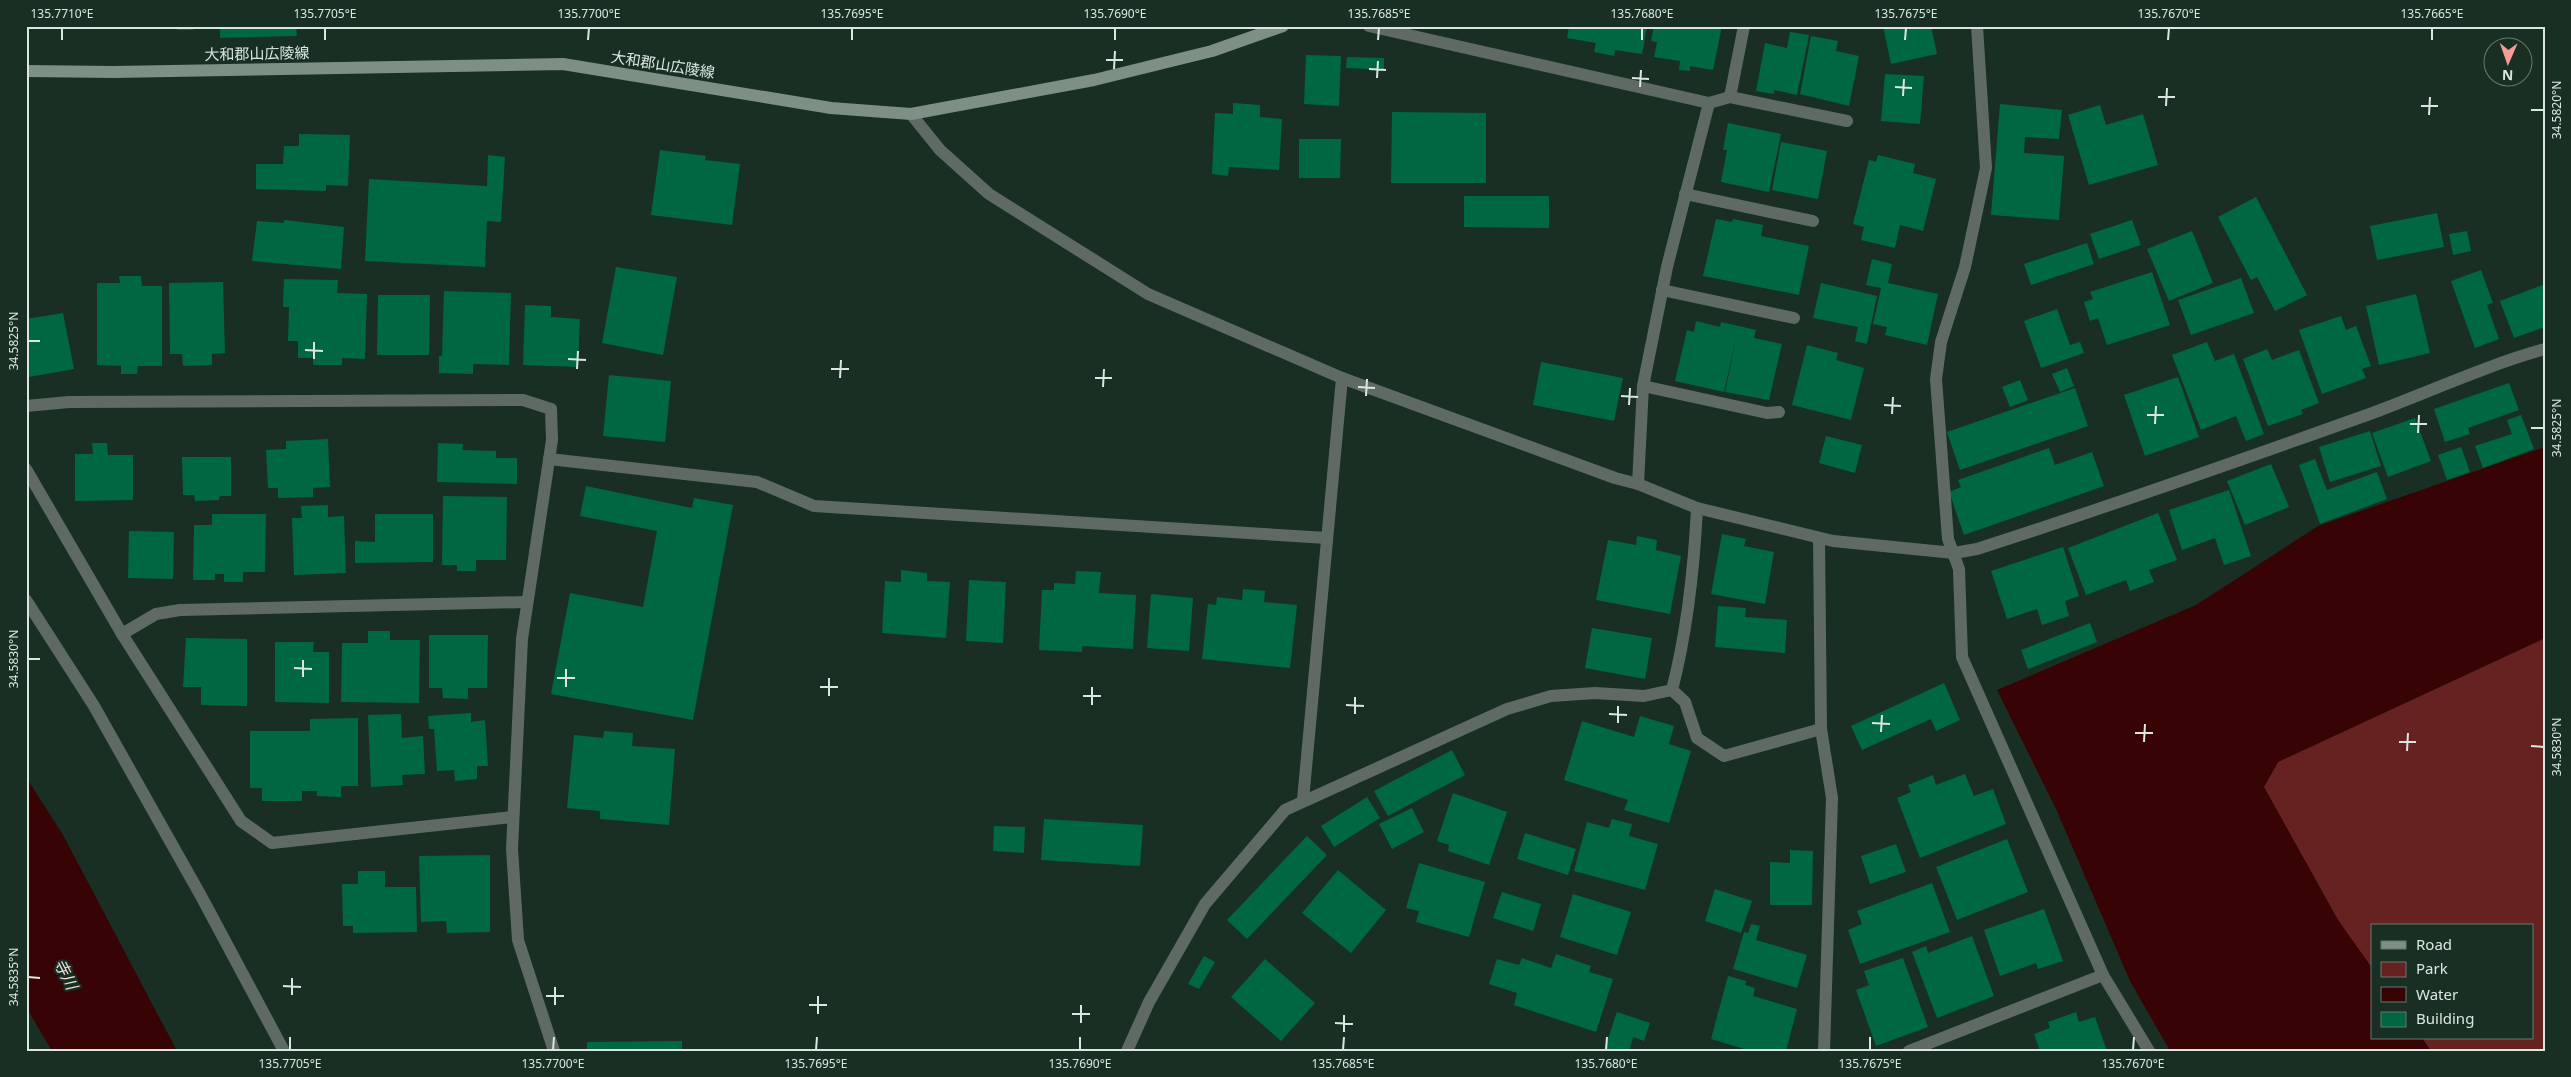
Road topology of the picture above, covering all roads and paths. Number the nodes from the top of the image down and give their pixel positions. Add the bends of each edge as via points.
1 (1284, 26) edge
2 (1369, 26) edge
3 (1744, 26) edge
4 (1977, 26) edge
5 (26, 71) edge
6 (1730, 97) junction
7 (1709, 103) junction
8 (911, 114) junction
9 (1847, 121) dead end
10 (1685, 194) junction
11 (1813, 222) dead end
12 (1662, 290) junction
13 (1794, 318) dead end
14 (2545, 349) edge
15 (1342, 378) junction
16 (1643, 386) junction
17 (26, 406) edge
18 (1779, 412) dead end
19 (550, 460) junction
20 (26, 469) edge
21 (1638, 484) junction
22 (1697, 508) junction
23 (1327, 538) junction
24 (1819, 538) junction
25 (1954, 553) junction
26 (26, 600) edge
27 (526, 602) junction
28 (122, 634) junction
29 (1672, 690) junction
30 (1822, 729) junction
31 (1303, 800) junction
32 (513, 817) junction
33 (2103, 975) junction
34 (284, 1051) edge
35 (554, 1051) edge
36 (1127, 1051) edge
37 (1824, 1051) edge
38 (1909, 1051) edge
39 (2149, 1051) edge

1 - 8 main road, 大和郡山広陵線 via 1212,52 1112,76
2 - 7 street
3 - 6 street
4 - 25 street via 1986,168 1965,267 1941,342 1936,379 1948,539
5 - 8 main road, 大和郡山広陵線 via 563,64 831,108
6 - 7 street
6 - 9 street
7 - 10 street
8 - 15 street via 940,150 988,194 1148,294
10 - 11 street
10 - 12 street
12 - 13 street
12 - 16 street
14 - 25 street via 2505,360 2383,409 2131,500 1977,549
15 - 21 street
15 - 23 street
16 - 18 street via 1767,413
16 - 21 street
17 - 19 street via 69,402 523,400 551,409
19 - 23 street via 757,482 814,506
19 - 27 street
20 - 28 street
21 - 22 street
22 - 24 street
22 - 29 street via 1680,658
23 - 31 street
24 - 25 street
24 - 30 street
25 - 33 street via 1959,569 1962,656
26 - 34 street via 94,706
27 - 28 street via 180,610 156,614
27 - 32 street
28 - 32 street via 241,821 272,843
29 - 30 street via 1685,702 1697,738 1724,756
29 - 31 street via 1644,696 1595,693 1551,696 1507,709
30 - 37 street via 1832,798
31 - 36 street via 1285,810 1205,904 1149,1002
32 - 35 street via 518,940
33 - 38 street
33 - 39 street

